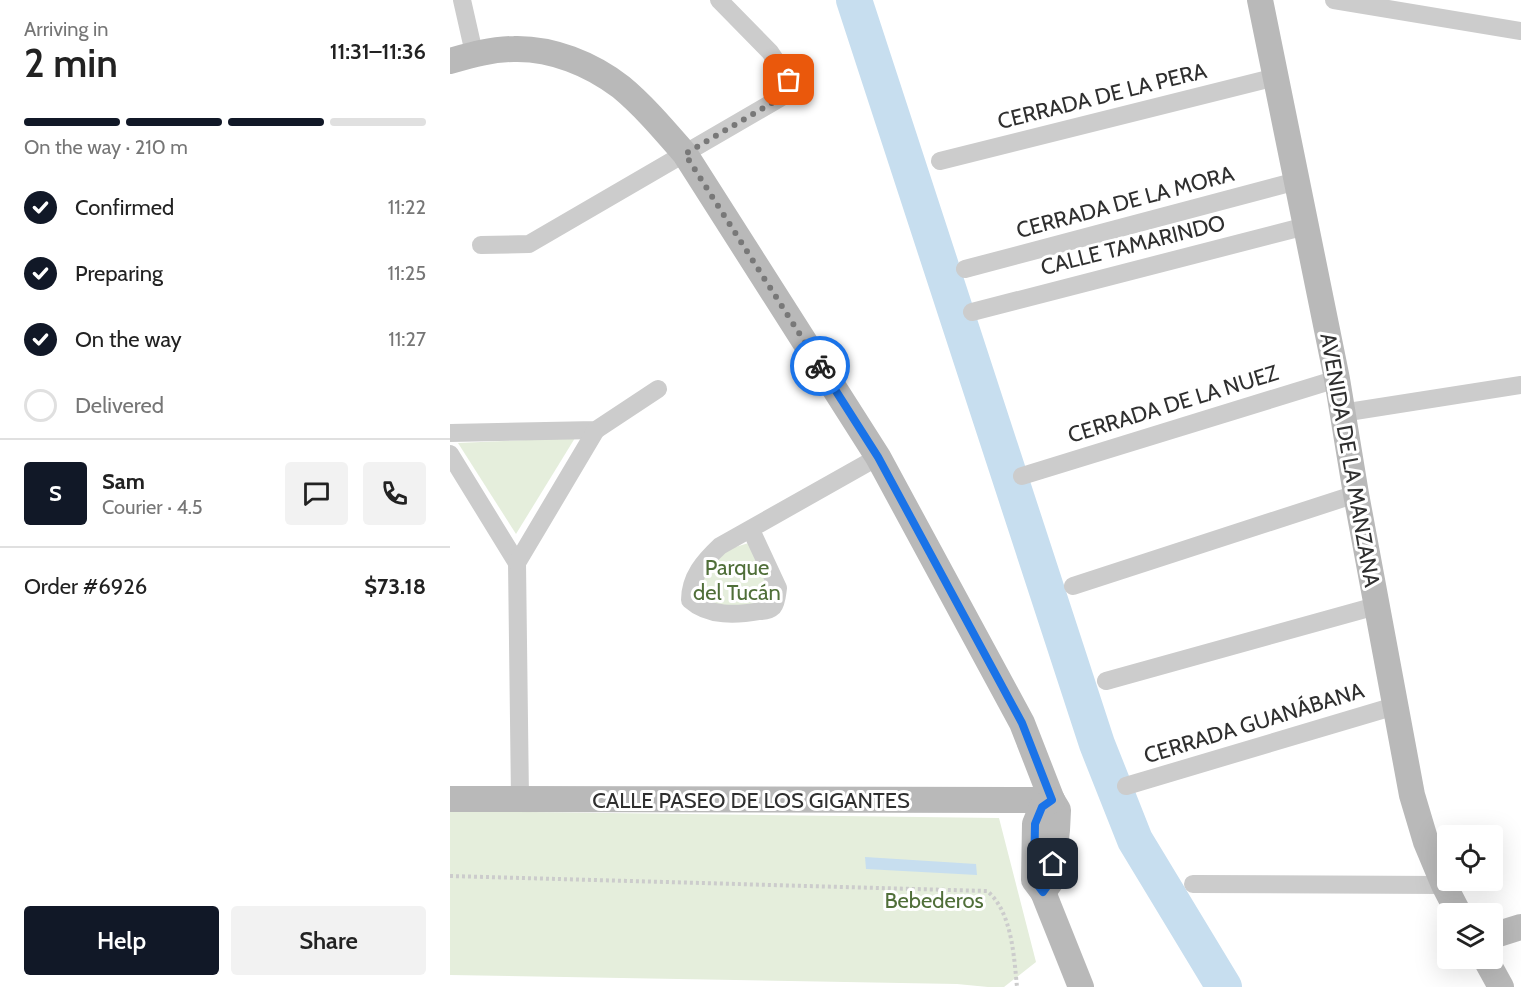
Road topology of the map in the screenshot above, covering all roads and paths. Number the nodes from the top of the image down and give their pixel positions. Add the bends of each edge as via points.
1 (462, 0) edge
2 (719, 0) edge
3 (1260, 0) edge
4 (1334, 0) edge
5 (1521, 31) edge
6 (462, 57) edge
7 (1276, 77) junction
8 (685, 154) junction
9 (940, 160) dead end
10 (1297, 181) junction
11 (1306, 225) junction
12 (481, 246) dead end
13 (965, 269) dead end
14 (972, 312) dead end
15 (1337, 379) junction
16 (1521, 385) edge
17 (658, 389) dead end
18 (1342, 413) junction
19 (596, 430) junction
20 (450, 433) edge
21 (450, 454) edge
22 (878, 457) junction
23 (1022, 476) dead end
24 (1356, 494) junction
25 (751, 530) junction
26 (517, 563) junction
27 (1073, 586) dead end
28 (1376, 606) junction
29 (1106, 681) dead end
30 (1395, 706) junction
31 (1126, 786) dead end
32 (450, 799) edge
33 (520, 799) junction
34 (1052, 800) junction
35 (1437, 868) edge
36 (450, 876) edge
37 (1192, 884) dead end
38 (1437, 885) edge
39 (1521, 927) edge
40 (1503, 933) edge
41 (1491, 969) edge
42 (1017, 987) edge
43 (1081, 987) edge
44 (1501, 987) edge

1 - 6 street
2 - 8 street via 770,52 790,87 787,94
3 - 7 street, AVENIDA DE LA MANZANA
4 - 5 street
6 - 8 street via 514,49 551,53 588,66 621,87
7 - 9 street, CERRADA DE LA PERA
7 - 10 street, AVENIDA DE LA MANZANA
8 - 12 street via 529,244
8 - 22 street
10 - 11 street, AVENIDA DE LA MANZANA
10 - 13 street, CERRADA DE LA MORA
11 - 14 street, CALLE TAMARINDO
11 - 15 street, AVENIDA DE LA MANZANA
15 - 18 street, AVENIDA DE LA MANZANA
15 - 23 street, CERRADA DE LA NUEZ
16 - 18 street
17 - 19 street
18 - 24 street, AVENIDA DE LA MANZANA
19 - 20 street
19 - 26 street
21 - 26 street
22 - 25 street
22 - 34 street via 1022,723
24 - 27 street
24 - 28 street, AVENIDA DE LA MANZANA
25 - 25 street via 720,546 706,559 692,584 693,603 700,608 742,615 773,607 778,588
26 - 33 street
28 - 29 street
28 - 30 street, AVENIDA DE LA MANZANA
30 - 31 street, CERRADA GUANÁBANA
30 - 35 street, AVENIDA DE LA MANZANA via 1412,795
32 - 33 street, CALLE PASEO DE LOS GIGANTES
33 - 34 street, CALLE PASEO DE LOS GIGANTES
34 - 43 street via 1058,810 1057,830 1051,881 1043,892
36 - 42 path via 987,891 995,898 1005,920
37 - 38 street
39 - 40 street
41 - 44 street

